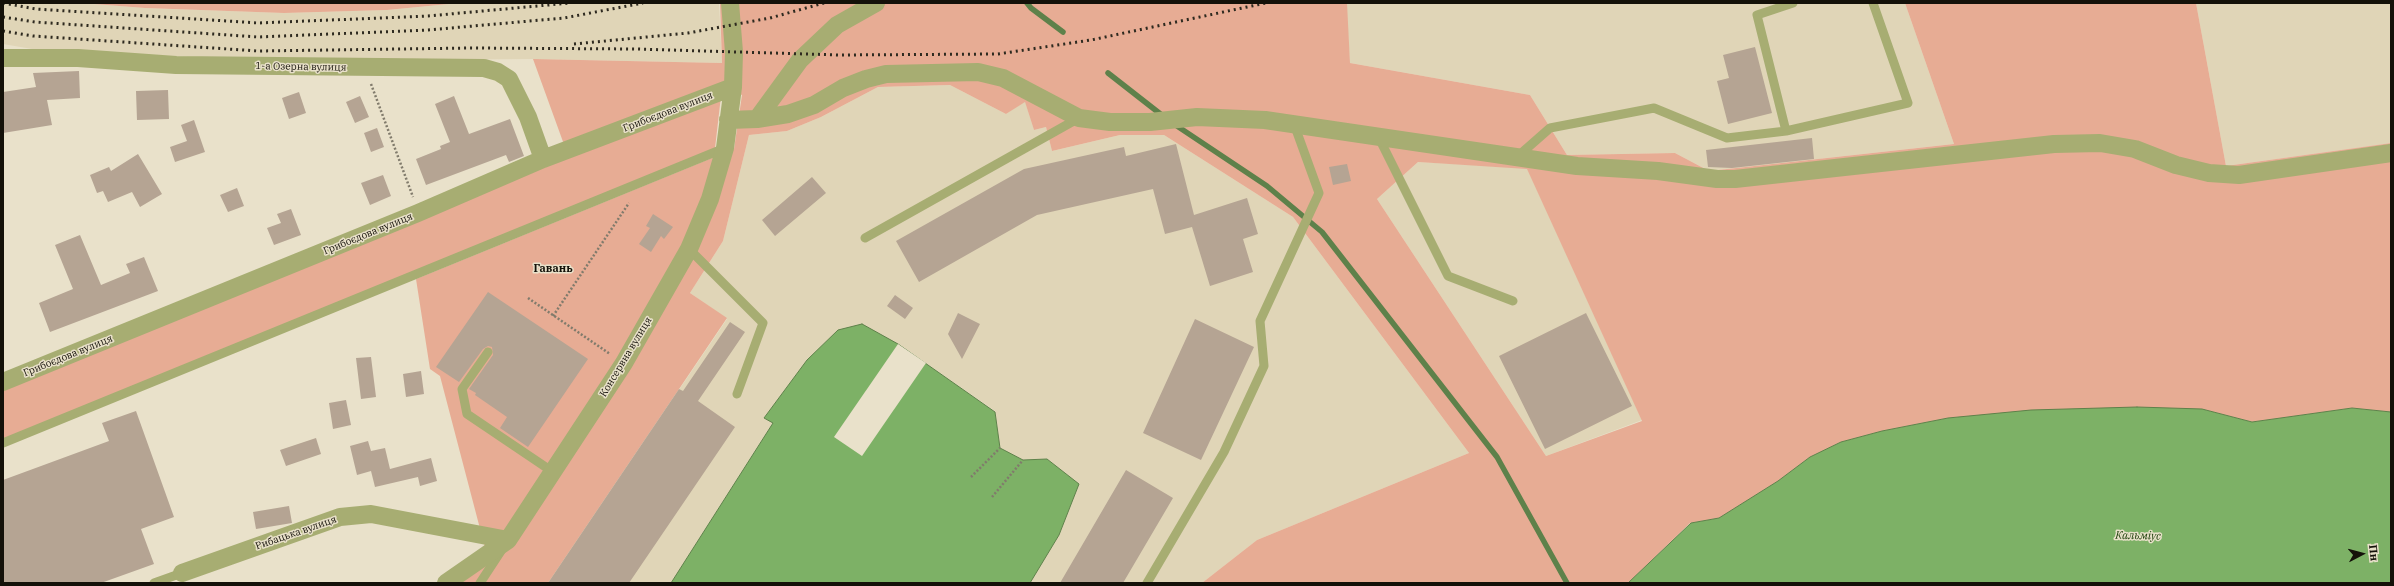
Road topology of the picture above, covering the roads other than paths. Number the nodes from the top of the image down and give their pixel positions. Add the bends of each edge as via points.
1 (730, 3) edge
2 (876, 3) edge
3 (1793, 3) edge
4 (1873, 3) edge
5 (3, 58) edge
6 (733, 87) junction
7 (1079, 118) junction
8 (757, 119) junction
9 (728, 120) junction
10 (1294, 124) junction
11 (1786, 131) junction
12 (1378, 136) junction
13 (725, 148) junction
14 (2391, 153) edge
15 (1516, 158) junction
16 (543, 159) junction
17 (865, 238) dead end
18 (689, 248) junction
19 (1513, 301) dead end
20 (488, 352) dead end
21 (3, 382) edge
22 (737, 394) dead end
23 (3, 442) edge
24 (553, 472) junction
25 (508, 540) junction
26 (182, 573) joint
27 (154, 583) edge
28 (446, 583) edge
29 (480, 583) edge
30 (1147, 583) edge

1 - 6 street, Консервна вулиця via 734,52
2 - 8 street via 837,24 800,60
3 - 11 lane via 1757,15
4 - 11 lane via 1908,103
5 - 16 street, 1-а Озерна вулиця via 78,58 176,65 365,69 484,68 509,79 519,97
6 - 9 street, Консервна вулиця
6 - 16 street, Грибоєдова вулиця
7 - 8 street via 1003,78 978,72 923,72 886,74 866,79 843,88 814,105 788,114
7 - 10 street via 1110,122 1150,122 1227,117
7 - 17 lane
8 - 9 street
9 - 13 street, Консервна вулиця
10 - 12 street
10 - 30 lane via 1319,193 1260,321 1264,366 1224,452
11 - 15 lane via 1727,138 1654,108 1550,128
12 - 15 street
12 - 19 lane via 1448,276
13 - 18 street, Консервна вулиця via 710,199
13 - 23 lane
14 - 15 street via 2239,175 2209,173 2176,165 2135,149 2100,143 2054,144 1735,179 1577,166
16 - 21 street, Грибоєдова вулиця via 418,213
18 - 22 lane via 763,323
18 - 24 street, Консервна вулиця via 624,363
20 - 24 lane via 462,389 467,414
24 - 25 street, Консервна вулиця
25 - 26 street, Рибацька вулиця via 371,514 340,518
25 - 28 street, Консервна вулиця
25 - 29 lane
26 - 27 lane

